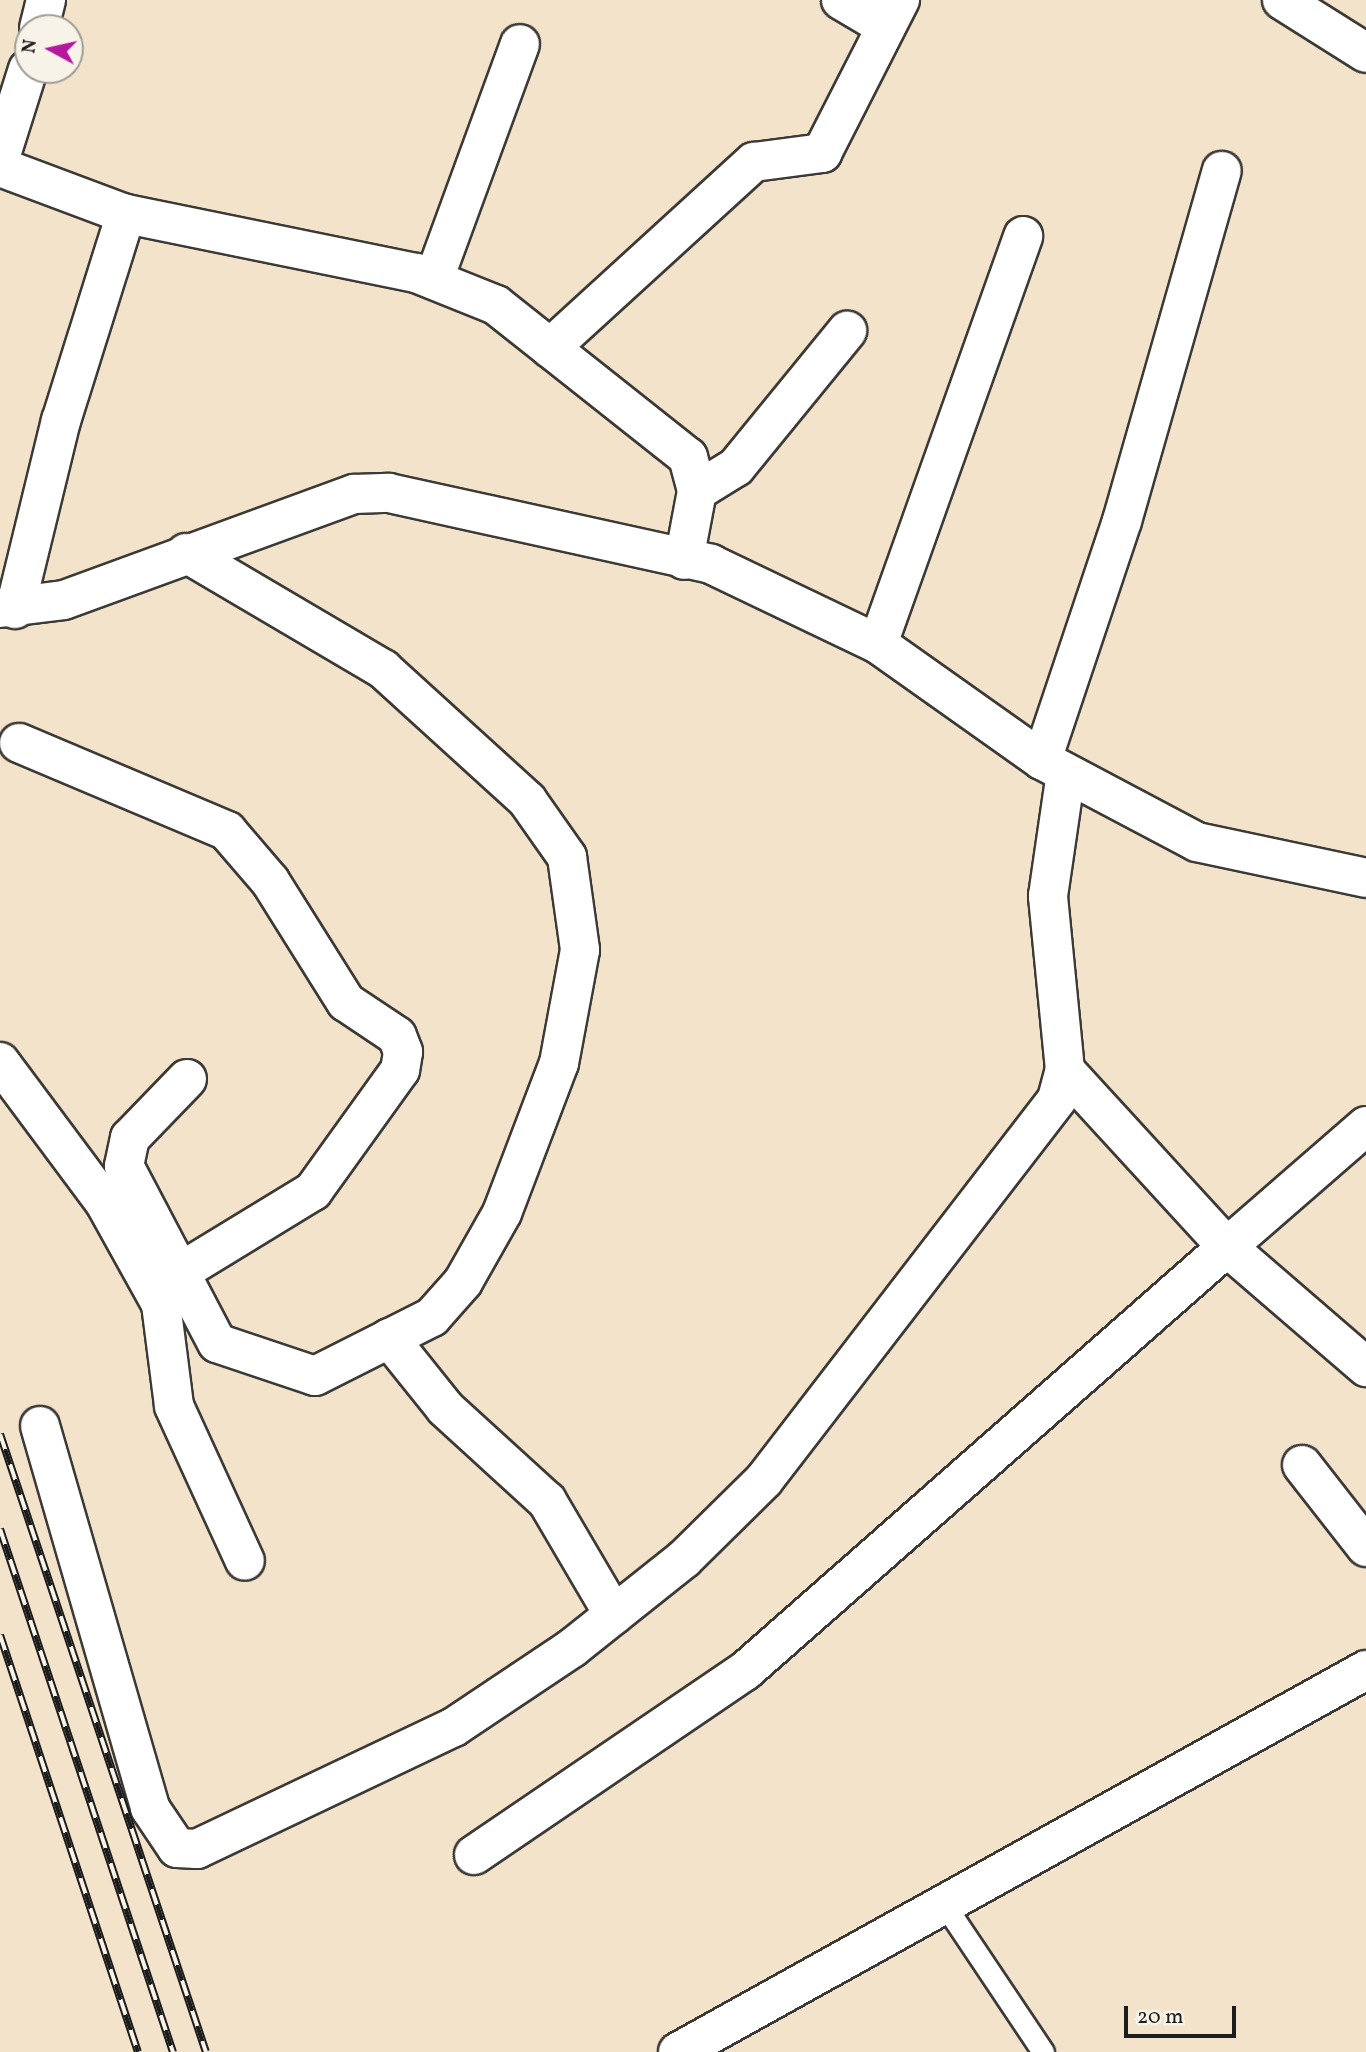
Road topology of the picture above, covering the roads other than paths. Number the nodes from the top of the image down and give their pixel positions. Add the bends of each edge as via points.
1 (841, 0) edge
2 (1282, 0) edge
3 (893, 13) edge
4 (520, 44) dead end
5 (1366, 53) edge
6 (23, 84) edge
7 (0, 158) edge
8 (0, 167) edge
9 (1222, 171) dead end
10 (126, 214) junction
11 (1024, 236) dead end
12 (434, 279) junction
13 (847, 331) dead end
14 (550, 348) junction
15 (697, 491) junction
16 (186, 553) junction
17 (684, 560) junction
18 (8, 609) edge
19 (878, 644) junction
20 (19, 743) dead end
21 (1054, 767) junction
22 (1366, 878) edge
23 (0, 1062) edge
24 (1065, 1070) junction
25 (187, 1080) dead end
26 (1366, 1126) edge
27 (1227, 1247) junction
28 (177, 1274) junction
29 (389, 1338) junction
30 (1366, 1367) edge
31 (40, 1426) dead end
32 (1303, 1465) dead end
33 (1366, 1547) edge
34 (245, 1561) dead end
35 (614, 1615) junction
36 (1366, 1670) edge
37 (474, 1855) dead end
38 (944, 1905) junction
39 (678, 2052) edge
40 (1043, 2052) edge

1 - 3 street
2 - 5 street
3 - 14 street via 822,153 754,162
4 - 12 street
6 - 7 street
8 - 10 street
9 - 21 street
10 - 12 street
10 - 18 street
11 - 19 street
12 - 14 street via 496,305
13 - 15 street via 736,467
14 - 15 street via 688,457
15 - 17 street
16 - 17 street via 354,494 389,493
16 - 18 street via 64,600
16 - 29 street via 383,669 527,800 567,857 580,950 559,1063 502,1213 463,1282 432,1317
17 - 19 street via 711,564
19 - 21 street
20 - 28 street via 227,831 270,881 346,1002 397,1036 403,1052 400,1070 313,1191
21 - 22 street via 1197,842
21 - 24 street via 1048,896
23 - 34 street via 106,1203 161,1304 174,1406
24 - 27 street
24 - 35 street via 1057,1099 764,1480 684,1559
25 - 28 street via 125,1151 124,1166
26 - 27 street
27 - 30 street
27 - 37 street via 745,1671
28 - 29 street via 204,1327 239,1354 315,1376
29 - 35 street via 445,1408 547,1501
31 - 35 street via 150,1808 177,1848 197,1849 454,1727
32 - 33 street
36 - 38 street
38 - 39 street
38 - 40 lane

